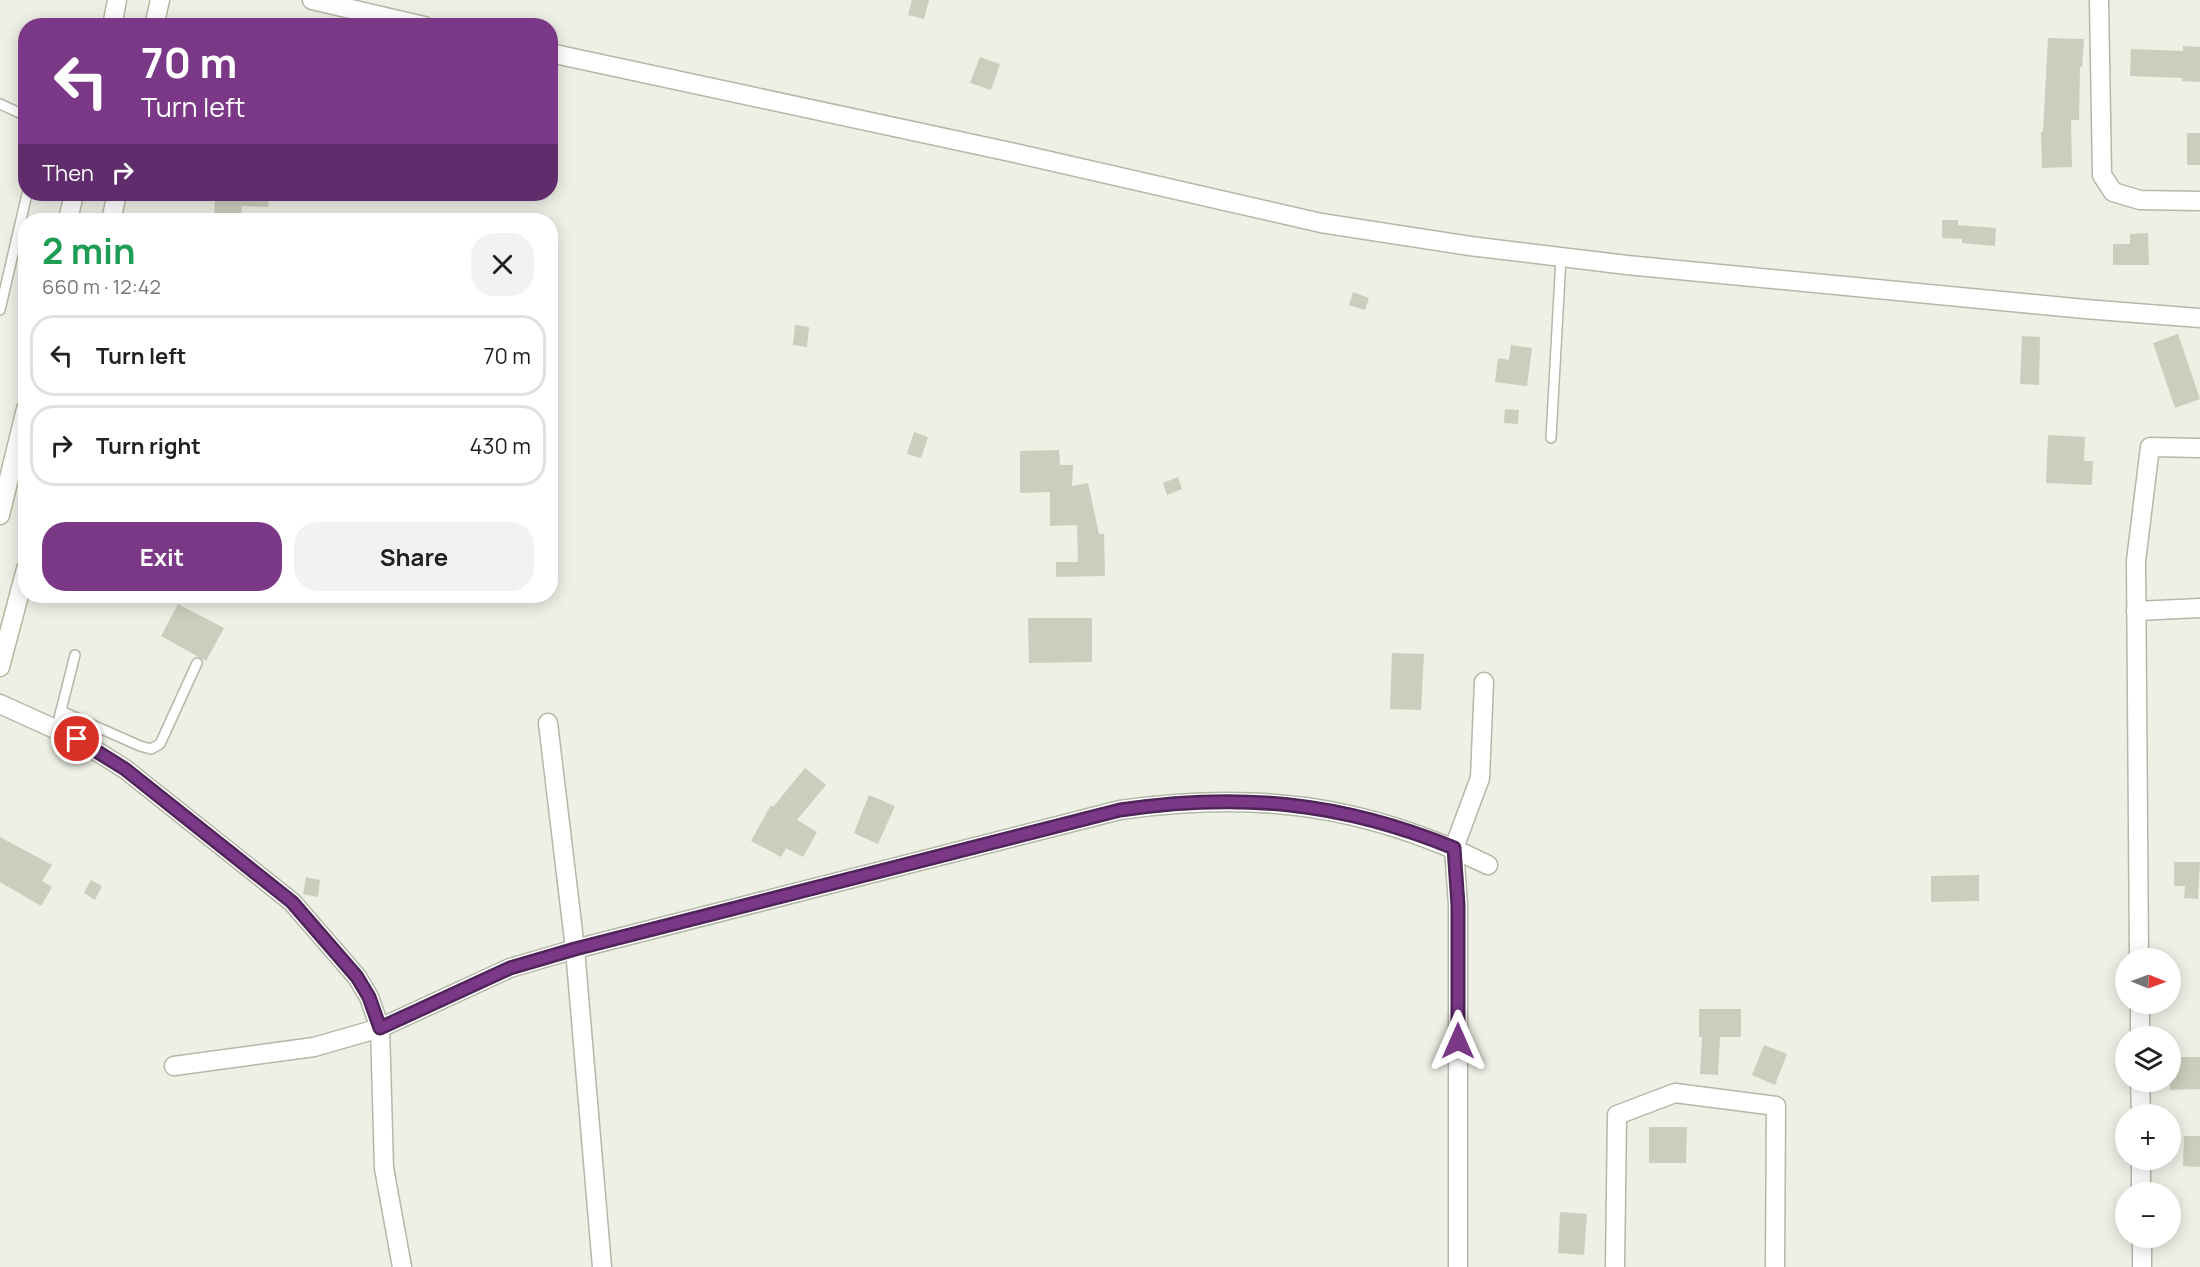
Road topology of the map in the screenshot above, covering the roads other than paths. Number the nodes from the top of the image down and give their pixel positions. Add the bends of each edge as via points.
1 (117, 0) edge
2 (160, 0) edge
3 (312, 0) edge
4 (2099, 0) edge
5 (114, 18) edge
6 (156, 18) edge
7 (390, 18) edge
8 (558, 55) edge
9 (0, 104) edge
10 (18, 112) edge
11 (2200, 201) edge
12 (18, 233) edge
13 (1562, 257) junction
14 (0, 310) edge
15 (2200, 318) edge
16 (1551, 438) dead end
17 (18, 442) edge
18 (2200, 448) edge
19 (0, 515) edge
20 (18, 599) edge
21 (2200, 608) edge
22 (2136, 610) junction
23 (75, 656) dead end
24 (197, 663) dead end
25 (0, 667) edge
26 (1484, 682) dead end
27 (0, 704) edge
28 (61, 711) junction
29 (548, 723) dead end
30 (56, 730) junction
31 (1454, 848) junction
32 (1488, 865) dead end
33 (2139, 948) edge
34 (575, 949) junction
35 (380, 1028) junction
36 (174, 1066) dead end
37 (2142, 1248) edge
38 (402, 1267) edge
39 (602, 1267) edge
40 (1458, 1267) edge
41 (1615, 1267) edge
42 (1775, 1267) edge
43 (2142, 1267) edge

1 - 5 street
2 - 6 street
3 - 7 street
4 - 11 street via 2102,175 2113,192 2140,200
8 - 13 street via 1321,223
9 - 10 lane
12 - 14 lane
13 - 15 street
13 - 16 lane
17 - 19 street
18 - 22 street via 2150,447 2136,561
20 - 25 street
21 - 22 street
22 - 33 street
23 - 28 lane
24 - 28 lane via 160,744 151,749
26 - 31 street via 1480,778
27 - 30 street
28 - 30 lane
29 - 34 street
30 - 35 street via 125,769 292,902 357,977
31 - 32 street
31 - 34 street via 1351,814 1306,806 1244,801 1172,802 1108,813
31 - 40 street via 1458,905
34 - 35 street via 510,968
34 - 39 street
35 - 36 street via 314,1047
35 - 38 street via 384,1168
37 - 43 street
41 - 42 street via 1617,1115 1675,1094 1776,1106

